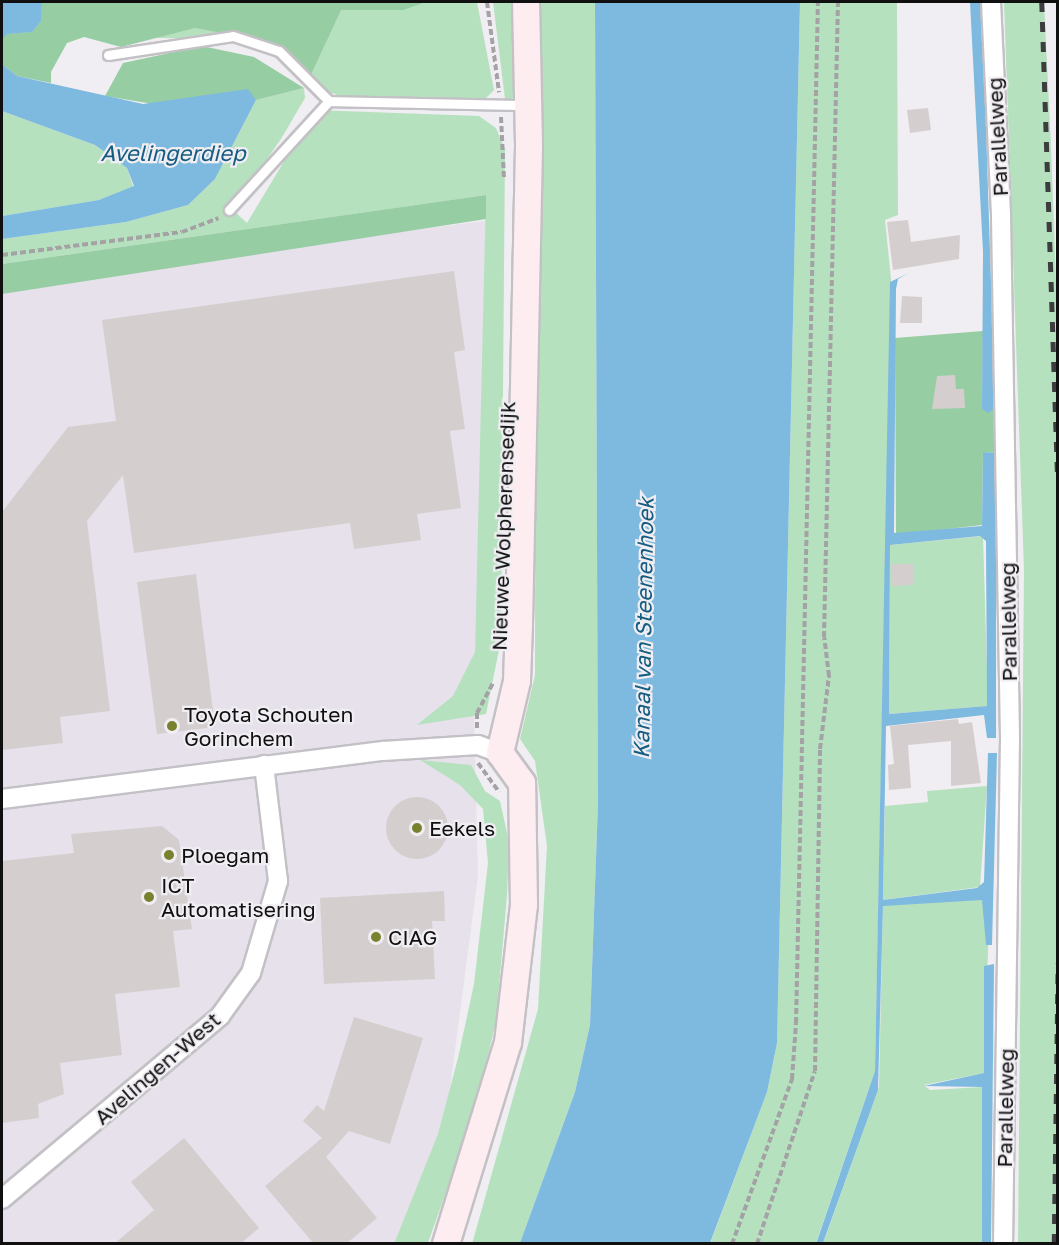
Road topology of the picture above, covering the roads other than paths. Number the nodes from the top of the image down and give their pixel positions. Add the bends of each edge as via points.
1 (526, 2) edge
2 (991, 2) edge
3 (108, 55) dead end
4 (329, 101) junction
5 (529, 105) junction
6 (229, 210) road end
7 (489, 749) junction
8 (264, 765) junction
9 (2, 799) edge
10 (2, 1199) edge
11 (446, 1244) edge
12 (1003, 1244) edge

1 - 5 street, Nieuwe Wolpherensedijk
2 - 12 street, Parallelweg via 1001,217 1010,738
3 - 4 lane via 233,36 279,51
4 - 5 lane via 501,108
4 - 6 lane
5 - 7 street, Nieuwe Wolpherensedijk via 517,681
7 - 8 street
7 - 11 street via 519,773 525,804 519,968 508,1043
8 - 9 street
8 - 10 street, Avelingen-West via 278,881 251,974 220,1016

